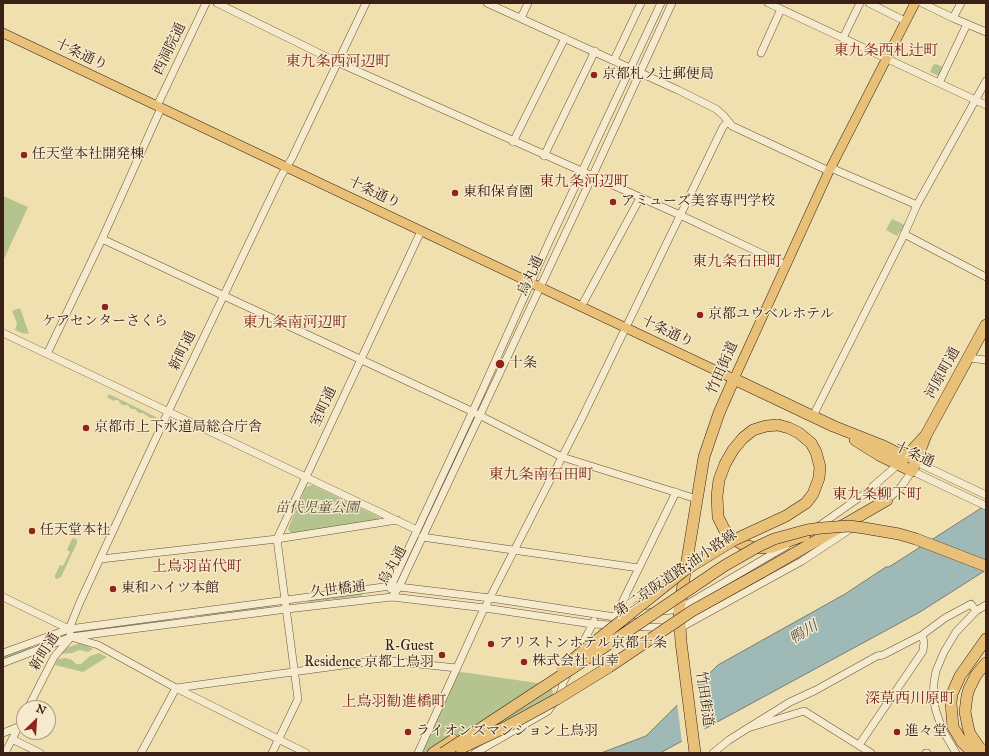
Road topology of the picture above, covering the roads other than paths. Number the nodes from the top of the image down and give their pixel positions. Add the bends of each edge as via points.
1 (206, 3) edge
2 (217, 3) edge
3 (366, 3) edge
4 (487, 3) edge
5 (528, 3) edge
6 (641, 3) edge
7 (661, 3) edge
8 (672, 3) edge
9 (768, 3) edge
10 (860, 3) edge
11 (869, 3) edge
12 (915, 3) edge
13 (922, 3) edge
14 (960, 3) edge
15 (780, 7) edge
16 (521, 18) junction
17 (953, 18) junction
18 (905, 21) junction
19 (967, 24) junction
20 (986, 32) edge
21 (3, 33) edge
22 (565, 38) junction
23 (843, 38) junction
24 (595, 51) junction
25 (761, 53) dead end
26 (886, 59) junction
27 (614, 60) junction
28 (337, 62) junction
29 (631, 68) junction
30 (639, 73) junction
31 (986, 81) edge
32 (939, 83) junction
33 (976, 100) junction
34 (986, 105) edge
35 (159, 107) junction
36 (728, 121) junction
37 (513, 142) junction
38 (544, 156) junction
39 (286, 167) junction
40 (830, 169) junction
41 (582, 172) junction
42 (592, 177) junction
43 (640, 198) junction
44 (917, 205) junction
45 (680, 216) junction
46 (421, 231) junction
47 (904, 234) junction
48 (102, 238) junction
49 (786, 265) junction
50 (986, 277) edge
51 (535, 285) junction
52 (224, 295) junction
53 (581, 306) junction
54 (986, 325) edge
55 (625, 328) junction
56 (3, 333) edge
57 (47, 354) junction
58 (968, 358) junction
59 (361, 359) junction
60 (986, 360) edge
61 (734, 379) junction
62 (168, 412) junction
63 (476, 413) junction
64 (813, 416) junction
65 (562, 457) junction
66 (908, 463) junction
67 (305, 478) junction
68 (676, 492) junction
69 (986, 495) edge
70 (697, 499) junction
71 (887, 500) junction
72 (986, 506) edge
73 (397, 520) junction
74 (417, 530) junction
75 (805, 535) junction
76 (422, 537) junction
77 (277, 539) junction
78 (515, 549) junction
79 (101, 559) junction
80 (986, 559) edge
81 (986, 566) edge
82 (639, 568) junction
83 (395, 587) junction
84 (3, 597) edge
85 (392, 597) junction
86 (490, 598) junction
87 (285, 600) junction
88 (986, 605) edge
89 (485, 608) junction
90 (286, 609) junction
91 (679, 609) junction
92 (976, 611) junction
93 (596, 615) junction
94 (615, 617) junction
95 (592, 624) junction
96 (680, 628) junction
97 (69, 629) junction
98 (922, 635) junction
99 (71, 637) junction
100 (986, 639) edge
101 (3, 653) edge
102 (986, 663) edge
103 (3, 664) edge
104 (457, 668) junction
105 (296, 671) junction
106 (551, 677) junction
107 (176, 688) junction
108 (32, 700) edge
109 (16, 728) edge
110 (748, 728) junction
111 (16, 731) edge
112 (3, 733) edge
113 (12, 739) junction
114 (279, 739) junction
115 (859, 745) junction
116 (5, 753) edge
117 (40, 753) edge
118 (141, 753) edge
119 (272, 753) edge
120 (306, 753) edge
121 (418, 753) edge
122 (433, 753) edge
123 (443, 753) edge
124 (449, 753) edge
125 (475, 753) edge
126 (695, 753) edge
127 (713, 753) edge
128 (871, 753) edge
129 (956, 753) edge
130 (973, 753) edge
131 (986, 753) edge

1 - 35 street, 西洞院通
2 - 28 street
3 - 28 street, 新町通
4 - 16 street
5 - 16 street
6 - 27 street
7 - 29 street, 烏丸通
8 - 30 street, 烏丸通
9 - 15 street
10 - 23 street
11 - 18 street
12 - 18 main road, 竹田街道
13 - 17 street
14 - 17 street
15 - 23 street
15 - 25 street
16 - 22 street
17 - 19 street
18 - 26 main road, 竹田街道
19 - 20 street
19 - 32 street
21 - 35 main road, 十条通り
22 - 24 street
22 - 37 street
23 - 26 street
24 - 27 street
24 - 38 street
26 - 32 street
26 - 40 main road, 竹田街道
27 - 29 street
28 - 37 street
28 - 39 street, 新町通
29 - 30 street
29 - 41 street, 烏丸通
30 - 36 street via 704,103
30 - 42 street, 烏丸通
31 - 33 street
32 - 33 street
33 - 34 street
33 - 44 street
35 - 39 main road, 十条通り
35 - 48 street, 西洞院通
36 - 40 street via 732,126
36 - 45 street
37 - 38 street
38 - 41 street
39 - 46 main road, 十条通り
39 - 52 street, 新町通
40 - 44 street
40 - 49 main road, 竹田街道
41 - 42 street
41 - 51 street, 烏丸通
42 - 43 street
42 - 51 street, 烏丸通
43 - 45 street
43 - 53 street
44 - 47 street
45 - 49 street
45 - 55 street
46 - 51 main road, 十条通り
46 - 59 street, 室町通
47 - 50 street
47 - 64 street
48 - 52 street
48 - 57 street, 西洞院通
49 - 61 main road, 竹田街道
51 - 53 main road, 十条通り
51 - 63 street, 烏丸通
52 - 59 street
52 - 62 street, 新町通
53 - 55 main road, 十条通り
54 - 58 highway, 河原町通
55 - 61 main road, 十条通り
55 - 65 street
56 - 57 street
57 - 62 street
58 - 60 street
58 - 66 highway, 河原町通
59 - 63 street
59 - 67 street, 室町通
61 - 64 highway, 十条通
61 - 70 highway, 竹田街道 via 704,457
62 - 67 street
62 - 79 street, 新町通
63 - 65 street
63 - 74 street, 烏丸通
63 - 76 street, 烏丸通
64 - 66 highway, 十条通 via 881,445
65 - 68 street
65 - 78 street
66 - 69 street, 十条通
66 - 71 street via 901,487
66 - 72 street, 十条通
66 - 75 street
67 - 73 street
67 - 77 street, 室町通
68 - 70 street
68 - 82 street
70 - 91 highway, 竹田街道
71 - 96 street via 848,532 802,562
71 - 124 highway, bridge via 692,611 609,667 557,698 489,735
73 - 74 street
73 - 77 street
74 - 83 street, 烏丸通
75 - 91 street
75 - 106 highway, bridge via 772,547 754,548 742,544 732,538 718,517 719,480 725,464 733,450 753,430 778,425 799,433 811,444 820,467 813,494 806,503 786,516 734,540 685,570
76 - 78 street
76 - 83 street, 烏丸通
77 - 79 street
77 - 87 street
78 - 82 street
78 - 86 street
79 - 97 street, 新町通
80 - 106 highway, 第二京阪道路;油小路線, bridge via 889,524 833,520 794,526 757,539 720,560
81 - 123 highway, 第二京阪道路;油小路線, bridge via 899,534 848,526 807,530 774,540 724,566
82 - 94 street
83 - 85 street, 烏丸通
83 - 86 street, 久世橋通
83 - 87 street, 久世橋通
84 - 97 street
85 - 89 street, 久世橋通
85 - 90 street, 久世橋通
86 - 89 street
86 - 93 street, 久世橋通
87 - 90 street
87 - 97 street, 久世橋通
88 - 92 street
89 - 95 street, 久世橋通
89 - 104 street
90 - 99 street, 久世橋通
90 - 105 street
91 - 94 street, 久世橋通
91 - 96 highway, 竹田街道
92 - 98 street via 971,604 945,618
92 - 129 street via 956,632 944,652 934,682 933,698 936,711 942,729
93 - 94 street, 久世橋通
93 - 95 street
95 - 96 street, 久世橋通
95 - 125 street via 561,692 548,711
96 - 126 highway, 竹田街道
97 - 99 street, 新町通
97 - 101 street, 久世橋通
98 - 110 street via 790,702
98 - 115 street via 923,651
99 - 103 street, 久世橋通
99 - 107 street via 98,646
99 - 108 street, 新町通 via 54,657
100 - 130 highway via 960,676 950,703 953,727 962,742
102 - 131 highway via 969,689 965,712 970,734
104 - 105 street via 380,660
104 - 121 street
105 - 107 street
105 - 114 street via 298,699
106 - 122 highway, 第二京阪道路;油小路線
107 - 114 street
107 - 118 street
109 - 112 street
110 - 115 street via 804,711
110 - 127 street
111 - 113 street
113 - 116 street
113 - 117 street
114 - 119 street
114 - 120 street
115 - 128 street

